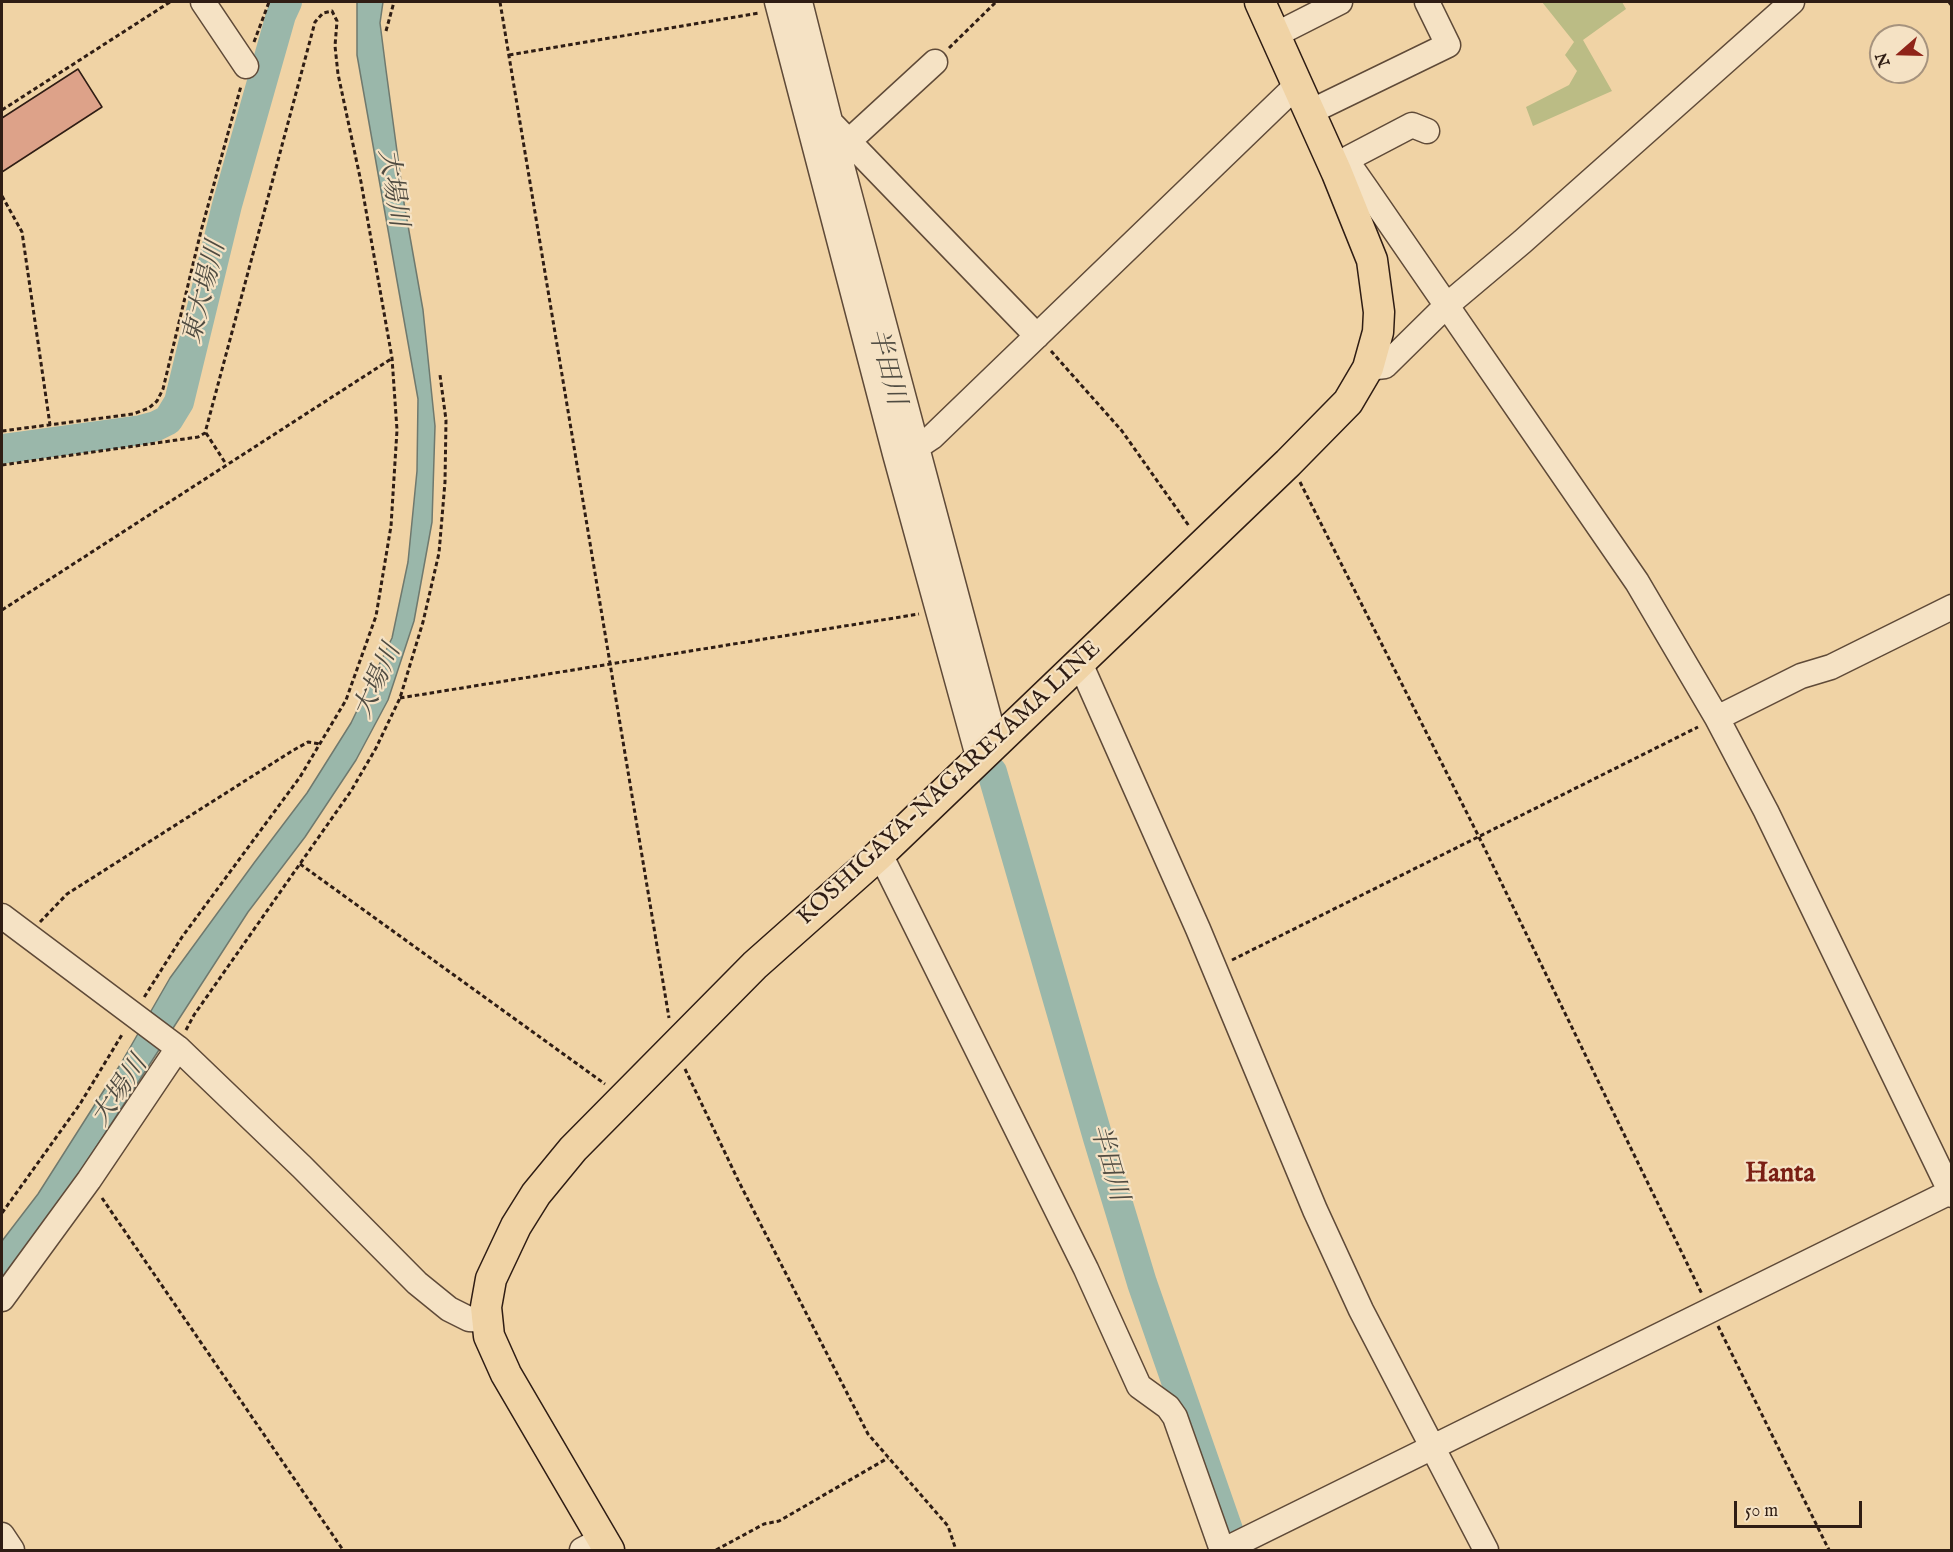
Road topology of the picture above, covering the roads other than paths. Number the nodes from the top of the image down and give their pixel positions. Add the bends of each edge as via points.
1 (203, 2) edge
2 (1260, 2) edge
3 (1341, 2) edge
4 (1427, 2) edge
5 (1792, 2) edge
6 (786, 4) edge
7 (1275, 35) junction
8 (935, 62) road end
9 (246, 66) road end
10 (1297, 85) junction
11 (1310, 112) junction
12 (1427, 131) dead end
13 (835, 154) junction
14 (1343, 171) junction
15 (1446, 306) junction
16 (1037, 336) junction
17 (1368, 368) junction
18 (906, 451) junction
19 (1952, 608) edge
20 (1080, 663) junction
21 (1717, 718) junction
22 (987, 752) junction
23 (879, 855) junction
24 (11, 931) edge
25 (174, 1045) junction
26 (1951, 1193) edge
27 (2, 1299) edge
28 (487, 1320) junction
29 (1434, 1448) junction
30 (2, 1535) edge
31 (598, 1547) edge
32 (1228, 1549) edge
33 (12, 1551) edge
34 (1486, 1551) edge

1 - 9 street
2 - 7 main road, KOSHIGAYA-NAGAREYAMA LINE
3 - 7 street
4 - 11 street via 1448,45
5 - 15 street
6 - 13 street
6 - 13 street via 830,121
7 - 10 main road, KOSHIGAYA-NAGAREYAMA LINE
8 - 13 street
10 - 11 main road, KOSHIGAYA-NAGAREYAMA LINE
10 - 16 street
11 - 14 main road, KOSHIGAYA-NAGAREYAMA LINE
12 - 14 street via 1412,125 1349,159
13 - 16 street
13 - 18 street
14 - 15 street via 1353,170
14 - 17 main road, KOSHIGAYA-NAGAREYAMA LINE via 1377,285 1378,332
15 - 17 street via 1385,366
15 - 21 street via 1637,582
16 - 18 street via 932,437
17 - 20 main road, KOSHIGAYA-NAGAREYAMA LINE via 1348,402
18 - 22 street
18 - 22 street via 937,609
19 - 21 street
20 - 22 main road, KOSHIGAYA-NAGAREYAMA LINE
20 - 29 street via 1315,1210 1361,1310
21 - 26 street
22 - 23 main road, KOSHIGAYA-NAGAREYAMA LINE
23 - 28 main road, KOSHIGAYA-NAGAREYAMA LINE via 755,965 556,1169 516,1226 491,1279
23 - 32 street via 1081,1258 1139,1386 1168,1407 1175,1417
24 - 25 street
25 - 27 street via 89,1180
25 - 28 street via 417,1283 449,1309 469,1319
26 - 29 street
28 - 31 main road, KOSHIGAYA-NAGAREYAMA LINE via 495,1352
29 - 32 street
29 - 34 street
30 - 33 street

